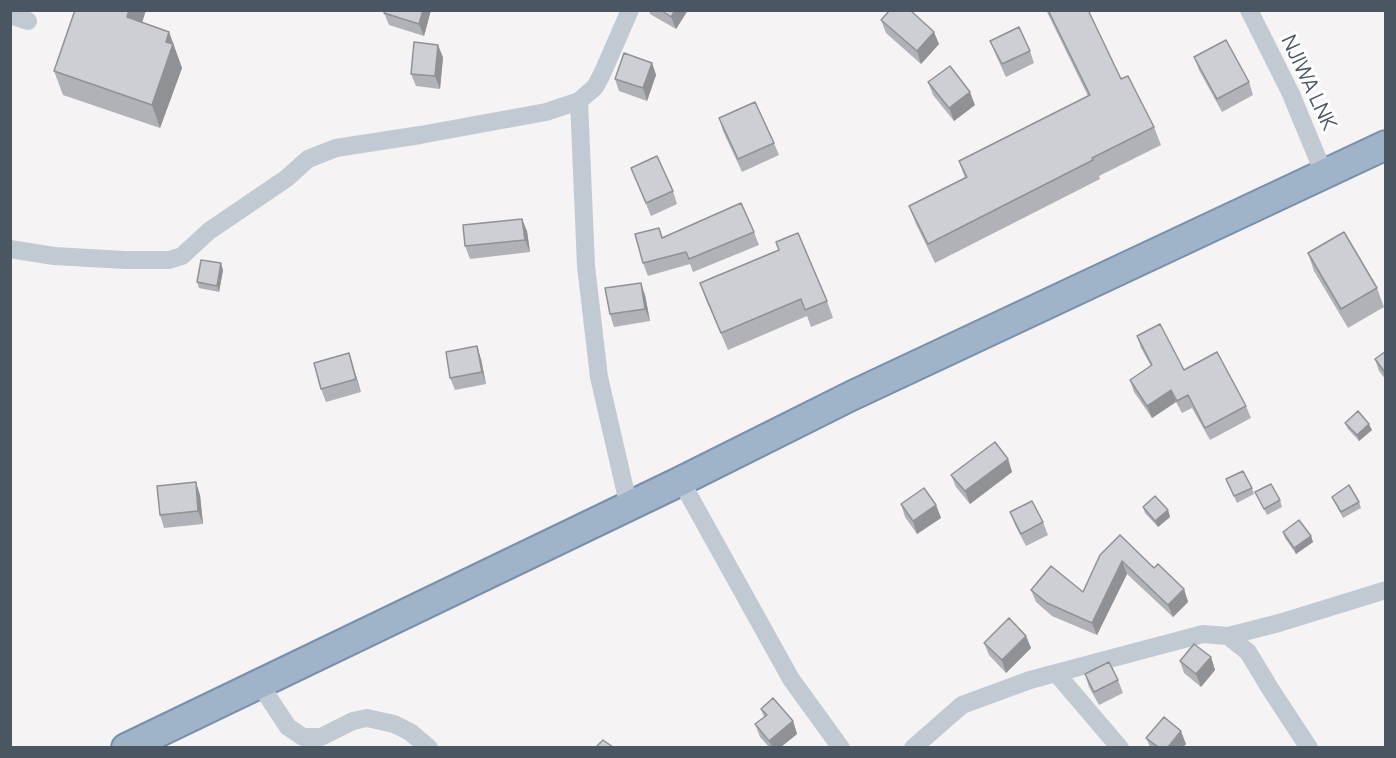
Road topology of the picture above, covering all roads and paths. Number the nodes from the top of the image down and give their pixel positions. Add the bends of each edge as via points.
1 (630, 10) edge
2 (1250, 10) edge
3 (579, 101) junction
4 (1386, 145) edge
5 (1324, 174) junction
6 (10, 249) edge
7 (681, 481) junction
8 (629, 507) junction
9 (1386, 590) edge
10 (1227, 636) junction
11 (1056, 673) junction
12 (259, 683) junction
13 (126, 747) edge
14 (429, 747) edge
15 (841, 747) edge
16 (913, 747) edge
17 (1120, 747) edge
18 (1308, 747) edge

1 - 3 street via 595,87
2 - 5 street, NJIWA LNK
3 - 6 street via 546,112 336,148 308,159 287,178 209,231 182,256 169,260 54,256
3 - 8 street via 586,267 599,377
4 - 5 highway
5 - 7 highway via 851,396
7 - 8 highway
7 - 15 street via 791,680
8 - 12 highway
9 - 10 street
10 - 11 street via 1203,634
10 - 18 street via 1248,652
11 - 16 street via 962,705
11 - 17 street
12 - 13 highway
12 - 14 street via 288,727 303,737 321,737 367,718 394,724

